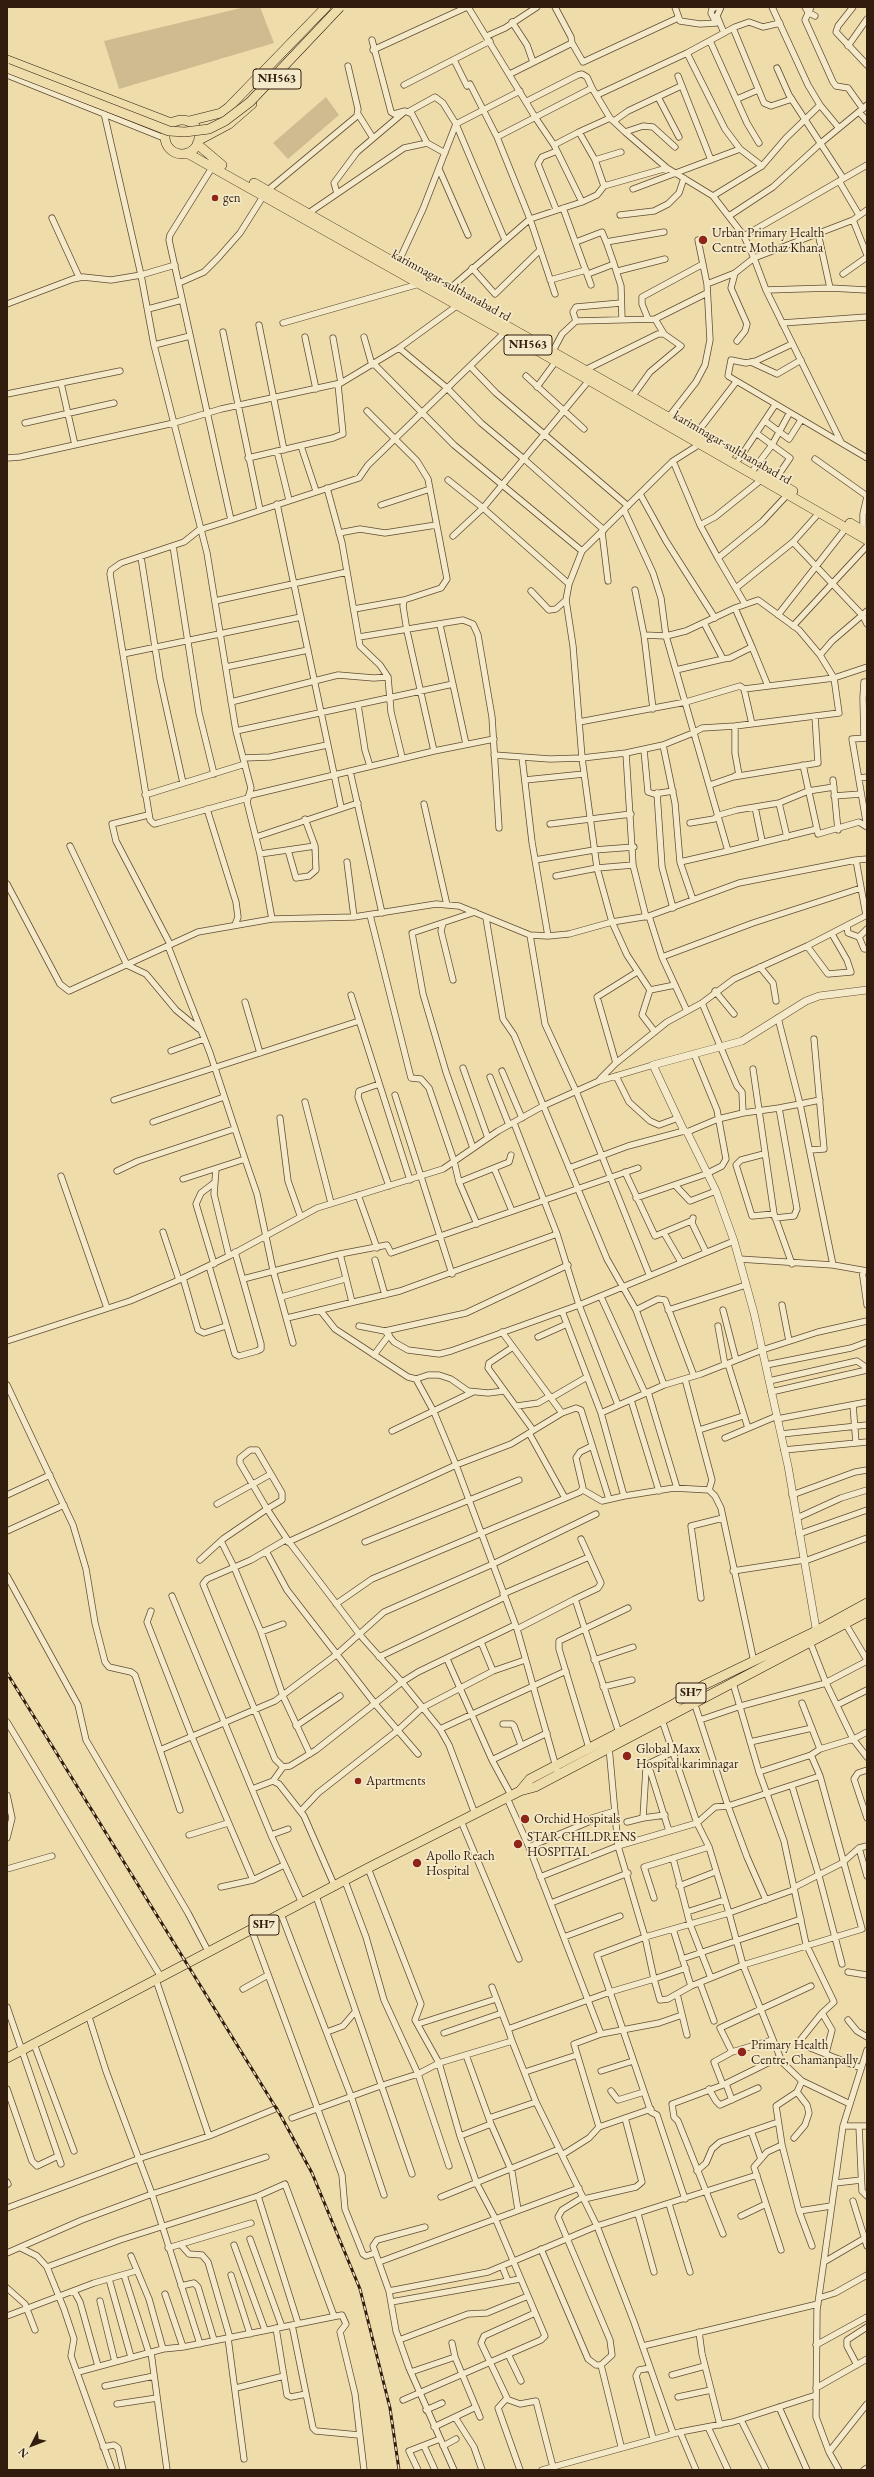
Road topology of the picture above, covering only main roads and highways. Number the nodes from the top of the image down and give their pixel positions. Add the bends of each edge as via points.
1 (326, 7) edge
2 (340, 7) edge
3 (346, 7) edge
4 (7, 60) edge
5 (7, 68) edge
6 (189, 121) junction
7 (172, 122) junction
8 (198, 142) junction
9 (187, 153) junction
10 (266, 192) junction
11 (591, 378) junction
12 (666, 420) junction
13 (866, 536) edge
14 (867, 1603) edge
15 (867, 1612) edge
16 (815, 1637) junction
17 (557, 1770) junction
18 (7, 2058) edge

1 - 6 main road, NH563 via 229,108 221,113
2 - 5 main road, bridge via 250,102 225,121 209,129 169,131
3 - 8 main road, NH563 via 241,115
4 - 7 main road
6 - 7 main road, NH563
6 - 8 main road, NH563 via 197,129
7 - 9 main road, NH563 via 165,131 164,138 171,150
8 - 9 main road, NH563
8 - 10 main road, NH563 via 223,166
9 - 10 main road, karimnagar-sulthanabad rd / NH563
10 - 11 main road, karimnagar-sulthanabad rd / NH563 via 419,284
10 - 11 main road, NH563 via 310,212 553,351 585,370
11 - 12 main road, karimnagar-sulthanabad rd / NH563
11 - 12 main road, NH563 via 632,398
12 - 13 main road, NH563 via 696,434
12 - 13 main road, karimnagar-sulthanabad rd / NH563 via 700,444 761,480 846,528
14 - 16 main road, SH7
15 - 16 main road, SH7
16 - 17 main road, SH7 via 610,1747
16 - 17 main road, SH7 via 704,1686 589,1748
17 - 18 main road, SH7 via 530,1780 520,1791 509,1797 368,1868 252,1932 158,1978

